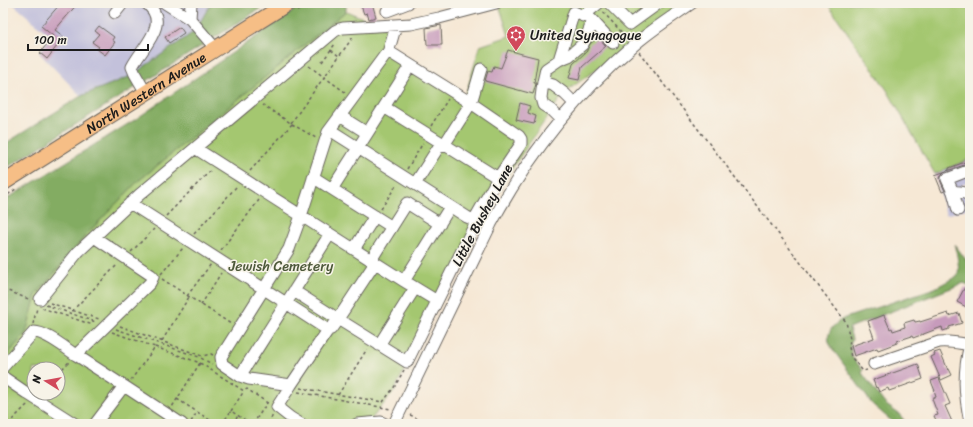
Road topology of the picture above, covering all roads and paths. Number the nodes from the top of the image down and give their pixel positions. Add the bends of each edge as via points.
1 (123, 3) edge
2 (146, 3) edge
3 (165, 3) edge
4 (191, 3) edge
5 (288, 3) edge
6 (408, 3) edge
7 (496, 3) edge
8 (609, 3) edge
9 (659, 3) edge
10 (692, 3) edge
11 (598, 4) edge
12 (387, 11) dead end
13 (114, 13) dead end
14 (587, 17) junction
15 (190, 19) junction
16 (396, 25) junction
17 (360, 27) junction
18 (322, 42) junction
19 (613, 43) dead end
20 (634, 45) junction
21 (216, 48) junction
22 (388, 53) junction
23 (339, 56) junction
24 (301, 60) junction
25 (559, 60) junction
26 (410, 66) junction
27 (482, 69) dead end
28 (324, 77) junction
29 (543, 82) junction
30 (453, 92) junction
31 (146, 93) junction
32 (353, 97) junction
33 (254, 99) junction
34 (471, 103) junction
35 (574, 103) junction
36 (384, 107) junction
37 (340, 116) junction
38 (560, 119) junction
39 (291, 123) junction
40 (330, 130) junction
41 (367, 133) junction
42 (426, 134) junction
43 (324, 144) junction
44 (444, 145) junction
45 (195, 148) junction
46 (358, 148) junction
47 (218, 163) junction
48 (970, 170) edge
49 (313, 177) junction
50 (498, 178) junction
51 (243, 179) junction
52 (3, 183) edge
53 (415, 184) junction
54 (332, 189) junction
55 (953, 192) junction
56 (264, 193) junction
57 (970, 195) edge
58 (130, 203) junction
59 (450, 207) junction
60 (958, 210) dead end
61 (301, 216) junction
62 (375, 216) junction
63 (474, 220) junction
64 (160, 222) junction
65 (440, 224) junction
66 (392, 227) junction
67 (330, 234) junction
68 (94, 237) junction
69 (189, 241) junction
70 (354, 249) junction
71 (125, 258) junction
72 (216, 258) junction
73 (373, 261) junction
74 (226, 265) junction
75 (404, 281) junction
76 (415, 288) junction
77 (3, 289) edge
78 (264, 289) junction
79 (294, 291) junction
80 (188, 296) junction
81 (39, 301) junction
82 (437, 301) junction
83 (286, 303) junction
84 (201, 305) junction
85 (72, 311) junction
86 (338, 319) junction
87 (108, 324) junction
88 (239, 329) junction
89 (328, 330) junction
90 (162, 341) junction
91 (376, 343) junction
92 (970, 345) edge
93 (155, 347) dead end
94 (76, 355) junction
95 (407, 362) junction
96 (219, 363) junction
97 (874, 364) joint
98 (66, 366) edge
99 (3, 367) edge
100 (240, 376) junction
101 (3, 377) edge
102 (124, 386) junction
103 (289, 388) junction
104 (244, 391) dead end
105 (26, 393) edge
106 (338, 395) junction
107 (177, 399) junction
108 (31, 401) edge
109 (39, 401) edge
110 (267, 403) dead end
111 (231, 411) junction
112 (400, 411) junction
113 (197, 412) junction
114 (167, 414) junction
115 (238, 416) junction
116 (970, 422) edge
117 (8, 424) edge
118 (75, 424) edge
119 (95, 424) edge
120 (182, 424) edge
121 (190, 424) edge
122 (216, 424) edge
123 (222, 424) edge
124 (232, 424) edge
125 (252, 424) edge
126 (301, 424) edge
127 (357, 424) edge
128 (385, 424) edge
129 (394, 424) edge
130 (422, 424) edge

1 - 13 street
2 - 31 street via 157,18 155,32 132,67
3 - 15 street
4 - 15 street
5 - 21 highway, North Western Avenue
6 - 12 street
7 - 16 street via 432,20
8 - 9 street via 630,24
10 - 20 street, Little Bushey Lane
11 - 14 street
11 - 20 path
14 - 19 street
14 - 25 street via 590,28 583,44 569,56
14 - 25 street via 574,12
15 - 21 street
16 - 17 street
16 - 22 street
17 - 18 street via 339,29
17 - 23 path
18 - 23 path
18 - 24 street
20 - 35 street, Little Bushey Lane
20 - 97 path via 846,322 850,339 850,357 862,371 872,368
21 - 31 highway, North Western Avenue
22 - 26 street
22 - 32 street
23 - 28 path
24 - 28 path
24 - 33 street
25 - 29 street via 546,69
26 - 30 street
26 - 36 street
27 - 34 street
28 - 32 path
28 - 39 path
29 - 35 street via 553,85
29 - 38 street via 543,104
30 - 34 street
30 - 42 path
31 - 52 highway, North Western Avenue
32 - 37 street
33 - 39 path
33 - 45 street
34 - 44 street
34 - 50 street via 520,136 521,144
35 - 38 street, Little Bushey Lane
36 - 41 street
36 - 42 street
37 - 40 street
37 - 41 street
38 - 112 street, Little Bushey Lane via 504,200
39 - 43 path
39 - 51 path
40 - 43 street
40 - 46 street
41 - 46 street
42 - 44 street
43 - 49 street
44 - 50 street
44 - 53 street via 438,148
45 - 47 street
45 - 58 street
46 - 53 street
46 - 54 street
47 - 51 street
47 - 64 path
48 - 55 street via 947,179
49 - 54 street
49 - 61 street
50 - 63 street
51 - 56 street
51 - 69 path
53 - 59 street
54 - 62 street
55 - 57 street via 960,191
55 - 60 street
56 - 61 street
56 - 72 path
58 - 64 street
58 - 68 street
59 - 63 street
59 - 65 street
61 - 67 street
61 - 78 street via 289,249
62 - 66 street
62 - 70 street
63 - 82 street via 474,226
64 - 69 street
64 - 71 path
65 - 66 street via 407,203
65 - 75 street
66 - 73 street
67 - 70 street
67 - 79 street
68 - 71 street
68 - 81 street via 78,252
69 - 72 street
69 - 80 path via 158,277
70 - 73 street
71 - 85 path
71 - 87 street via 152,277 150,284
72 - 74 street
72 - 80 path
73 - 75 street
73 - 86 street
74 - 78 street
74 - 84 path
75 - 76 street
76 - 82 street
76 - 91 street
77 - 81 path
78 - 83 street
78 - 88 street
79 - 83 street
79 - 86 street
80 - 84 path
80 - 90 path
81 - 85 path
81 - 87 path
82 - 95 street
83 - 89 street
83 - 100 street
84 - 88 path
85 - 87 path
86 - 89 street
86 - 91 street
87 - 90 path
87 - 94 street
87 - 96 path
88 - 96 street
89 - 103 street
90 - 96 path via 202,356 212,354
91 - 95 street
91 - 106 path
92 - 97 street via 939,342
92 - 116 street via 964,379
93 - 107 path via 200,363
94 - 98 path
94 - 99 street via 45,334 34,332
94 - 102 street
95 - 106 path via 395,386 383,402
96 - 100 street
100 - 103 street
101 - 105 street
102 - 114 street
102 - 119 street
103 - 106 path
103 - 112 path
103 - 126 street via 277,407
104 - 111 path
107 - 113 path
107 - 114 path
108 - 117 path
109 - 118 street
110 - 125 path
111 - 115 path
111 - 123 path
112 - 129 street, Little Bushey Lane
112 - 130 path via 415,417
113 - 121 path
113 - 122 path
114 - 120 street
115 - 124 path
115 - 125 path
127 - 128 street

